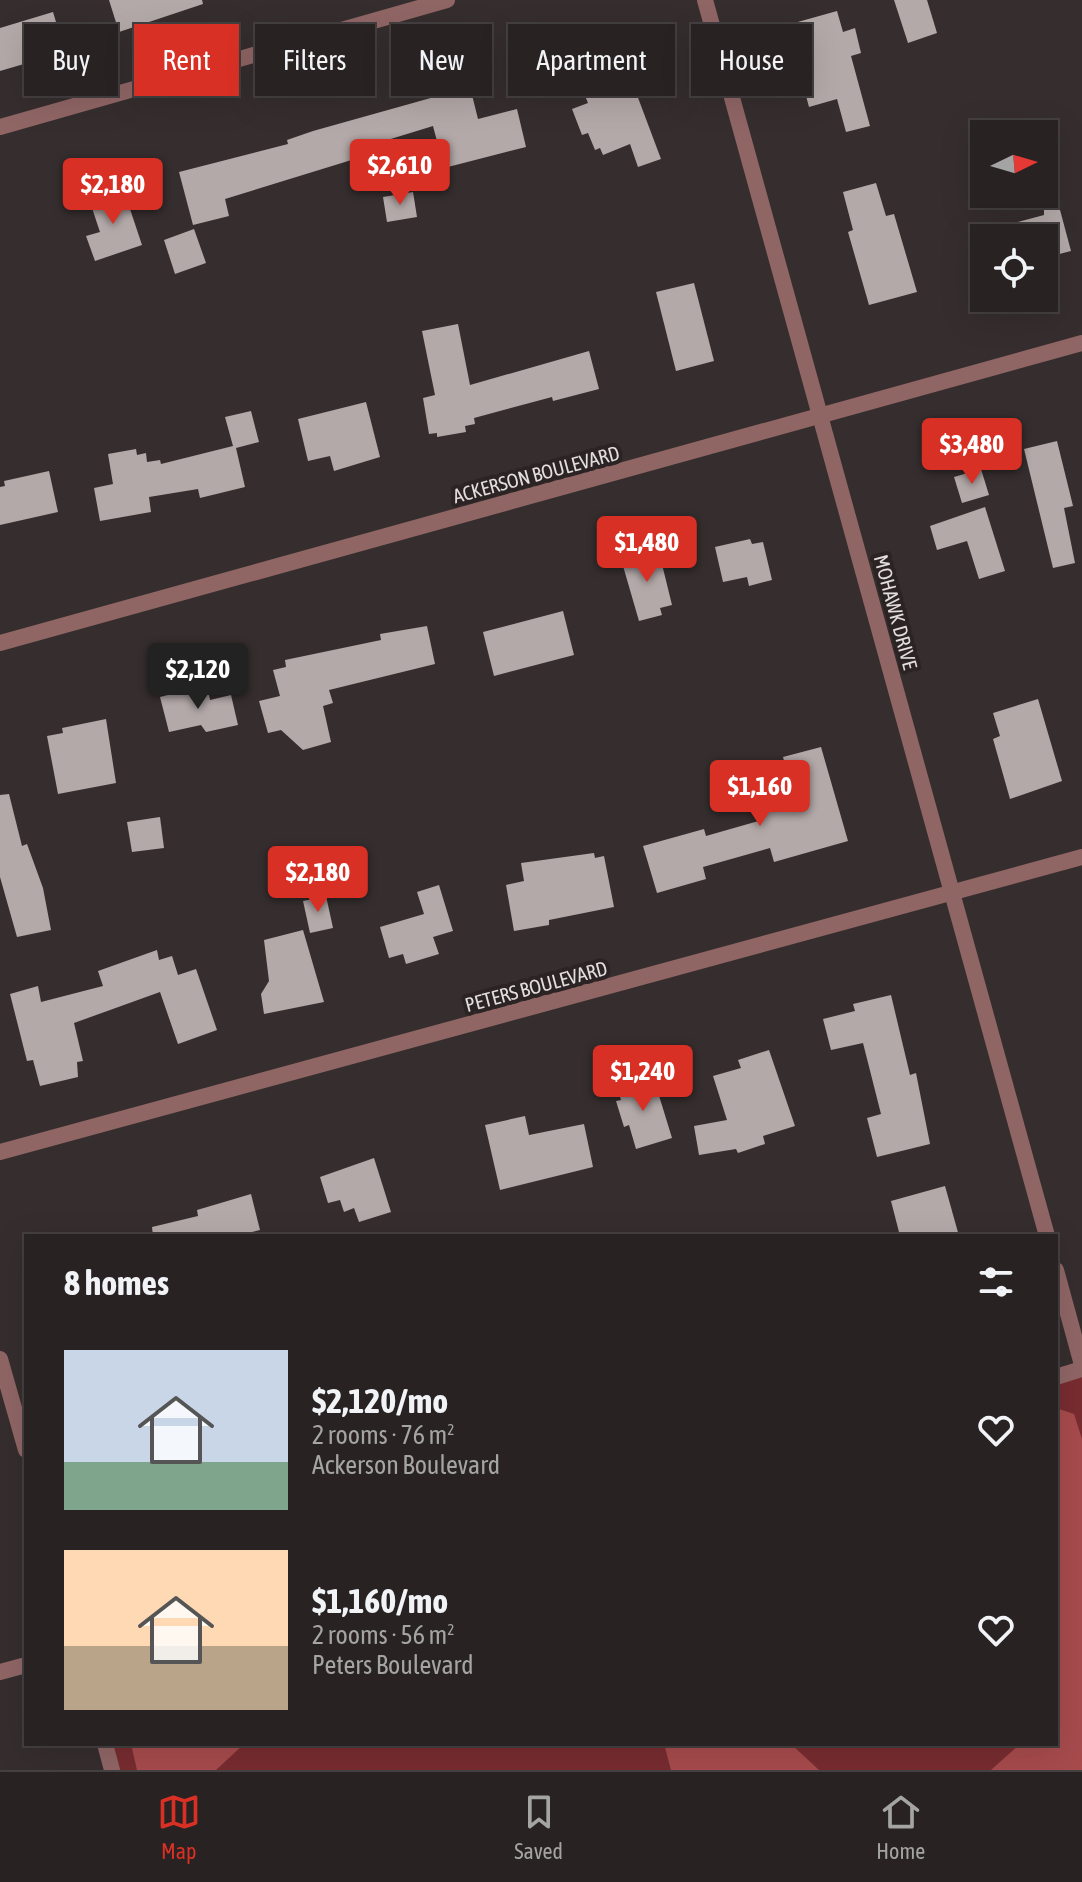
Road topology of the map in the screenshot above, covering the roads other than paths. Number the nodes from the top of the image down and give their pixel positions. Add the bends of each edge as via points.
1 (447, 0) edge
2 (705, 0) edge
3 (0, 127) edge
4 (1082, 343) edge
5 (821, 416) junction
6 (0, 643) edge
7 (1082, 857) edge
8 (953, 893) junction
9 (0, 1152) edge
10 (1046, 1234) edge
11 (1058, 1277) edge
12 (0, 1359) edge
13 (1082, 1367) edge
14 (1058, 1376) edge
15 (24, 1443) edge
16 (24, 1666) edge
17 (0, 1672) edge
18 (106, 1746) edge
19 (112, 1770) edge

1 - 3 street
2 - 5 street, MOHAWK DRIVE
4 - 5 street, ACKERSON BOULEVARD
5 - 6 street, ACKERSON BOULEVARD
5 - 8 street, MOHAWK DRIVE
7 - 8 street, PETERS BOULEVARD
8 - 9 street, PETERS BOULEVARD
8 - 10 street, MOHAWK DRIVE
11 - 13 street
12 - 15 street
13 - 14 street
16 - 17 street
18 - 19 street

